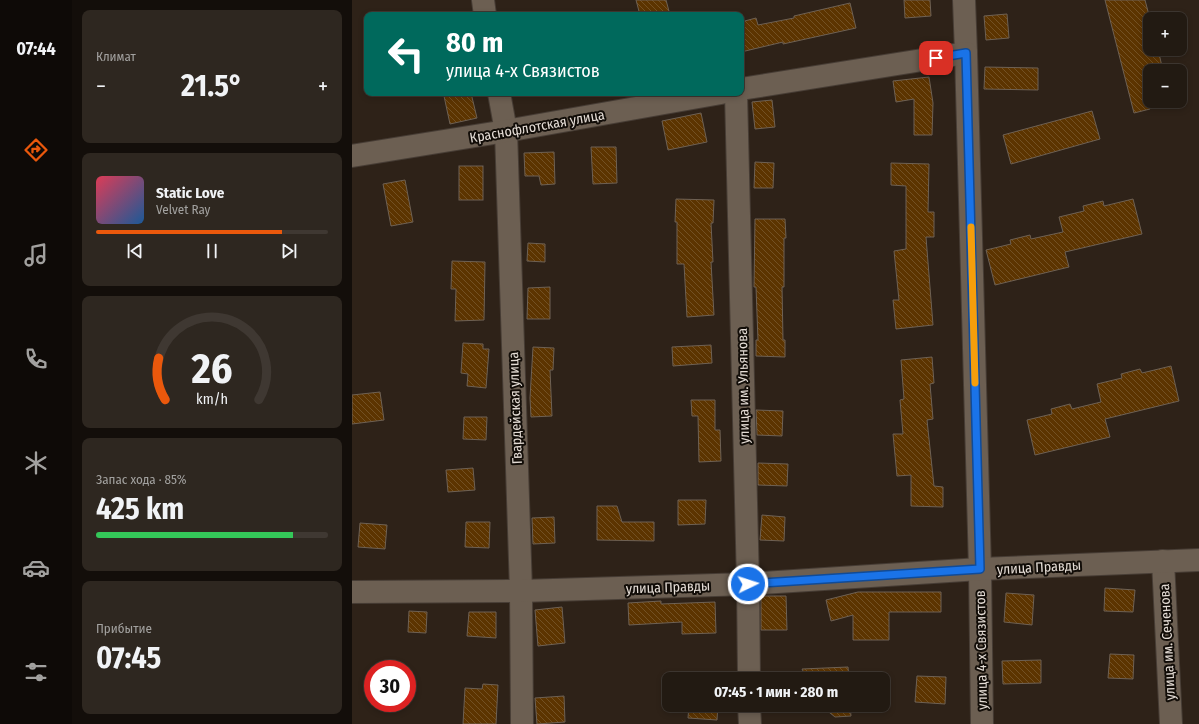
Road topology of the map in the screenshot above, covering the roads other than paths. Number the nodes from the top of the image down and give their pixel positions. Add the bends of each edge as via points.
1 (483, 0) edge
2 (964, 0) edge
3 (485, 12) edge
4 (966, 53) junction
5 (744, 90) edge
6 (500, 96) edge
7 (704, 96) edge
8 (736, 96) edge
9 (506, 131) junction
10 (352, 156) edge
11 (1199, 560) edge
12 (1163, 561) junction
13 (980, 569) junction
14 (748, 584) junction
15 (521, 591) junction
16 (352, 592) edge
17 (749, 672) edge
18 (749, 712) edge
19 (522, 724) edge
20 (750, 724) edge
21 (982, 724) edge
22 (1170, 724) edge

1 - 3 street
2 - 4 street, улица 4-х Связистов
4 - 5 street
4 - 13 street, улица 4-х Связистов
6 - 9 street, Гвардейская улица
7 - 9 street, Краснофлотская улица
8 - 14 street, улица им. Ульянова
9 - 10 street, Краснофлотская улица
9 - 15 street, Гвардейская улица
11 - 12 street, улица Правды
12 - 13 street, улица Правды
12 - 22 street, улица им. Сеченова
13 - 14 street, улица Правды
13 - 21 street, улица 4-х Связистов
14 - 15 street, улица Правды
14 - 17 street, улица им. Ульянова
15 - 16 street, улица Правды
15 - 19 street, Гвардейская улица
18 - 20 street

